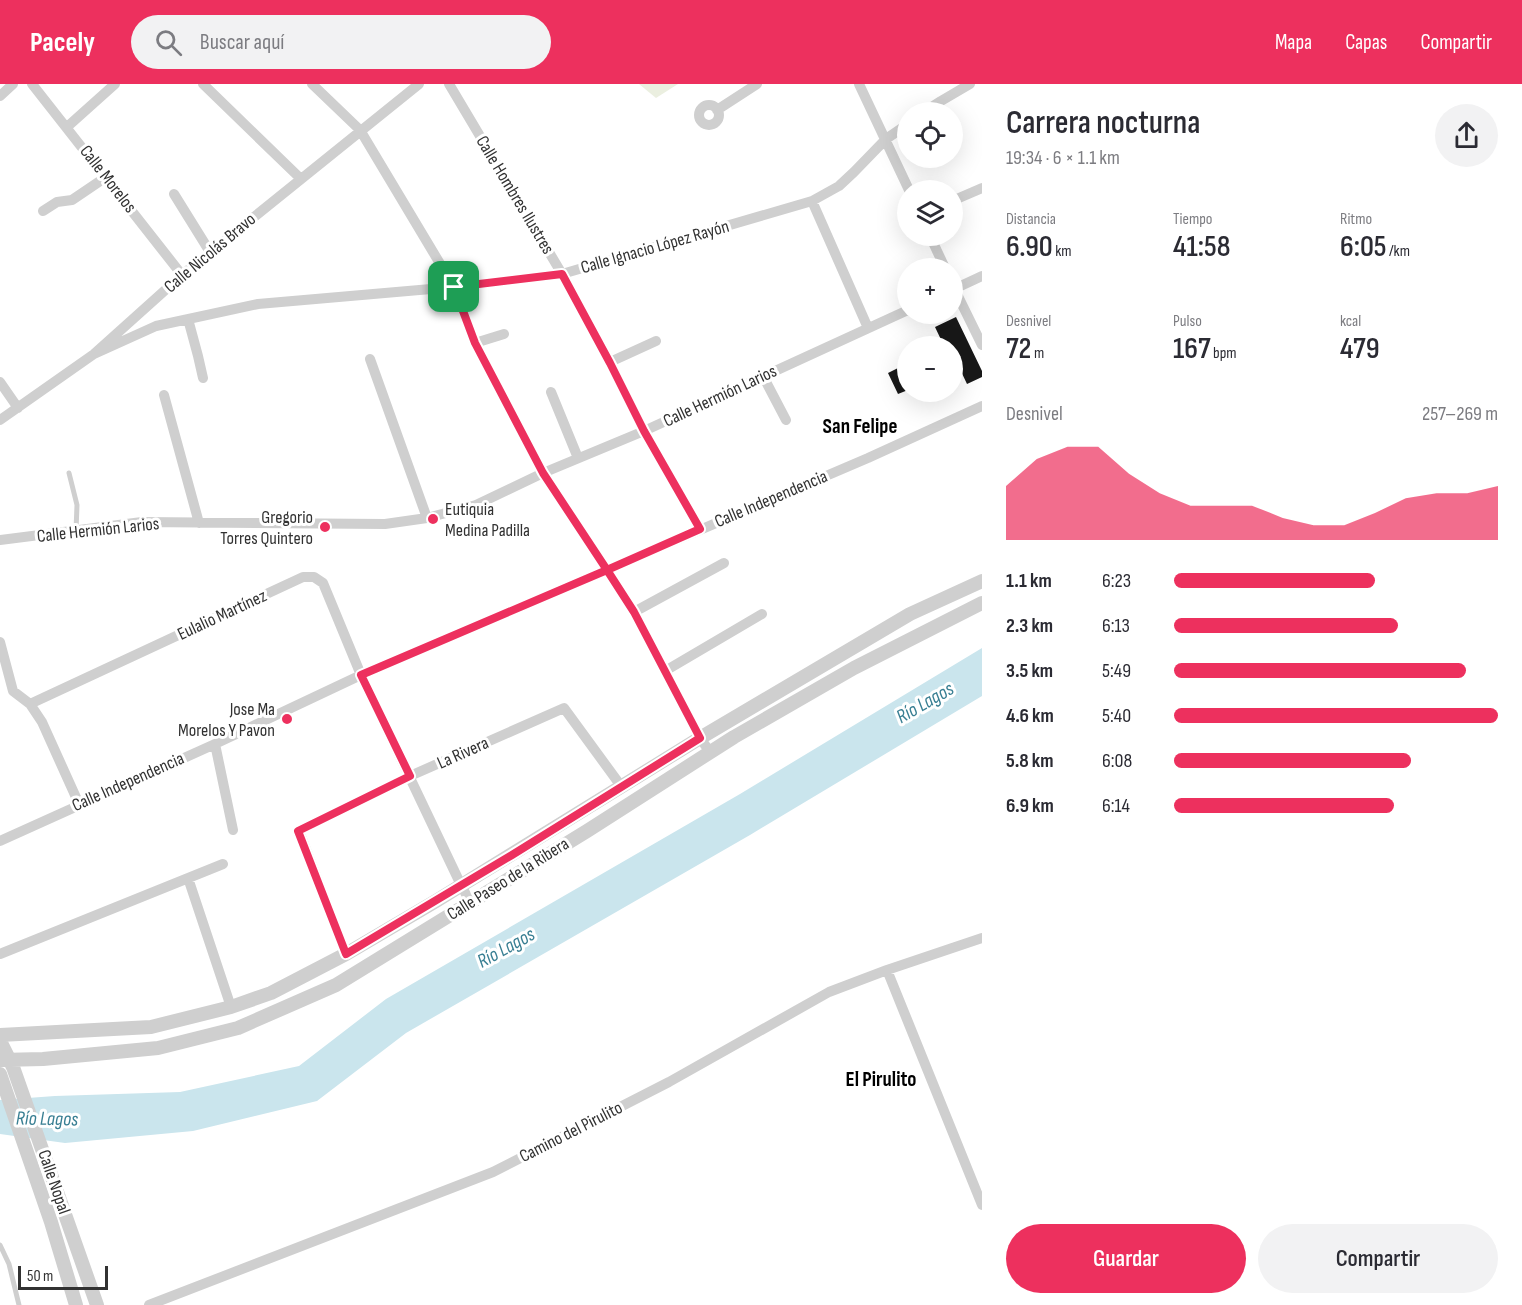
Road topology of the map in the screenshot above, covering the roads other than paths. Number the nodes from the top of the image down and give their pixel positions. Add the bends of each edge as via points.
1 (13, 84) edge
2 (32, 84) edge
3 (115, 84) edge
4 (203, 84) edge
5 (312, 84) edge
6 (418, 84) edge
7 (449, 84) edge
8 (757, 84) edge
9 (859, 84) edge
10 (970, 84) edge
11 (1, 92) edge
12 (939, 102) edge
13 (717, 110) dead end
14 (67, 127) junction
15 (360, 130) junction
16 (897, 132) edge
17 (886, 139) junction
18 (106, 177) junction
19 (300, 178) junction
20 (904, 180) edge
21 (982, 188) edge
22 (174, 194) dead end
23 (963, 196) edge
24 (812, 201) junction
25 (43, 211) dead end
26 (210, 252) junction
27 (182, 274) junction
28 (562, 274) junction
29 (982, 276) edge
30 (963, 283) edge
31 (454, 287) junction
32 (963, 307) edge
33 (143, 309) junction
34 (897, 315) edge
35 (188, 319) junction
36 (156, 326) junction
37 (868, 328) junction
38 (504, 334) dead end
39 (656, 341) dead end
40 (475, 343) junction
41 (982, 345) edge
42 (94, 354) junction
43 (370, 359) dead end
44 (610, 363) junction
45 (763, 376) junction
46 (203, 378) dead end
47 (0, 382) edge
48 (551, 392) dead end
49 (164, 395) dead end
50 (982, 406) edge
51 (18, 408) junction
52 (0, 420) edge
53 (786, 420) dead end
54 (644, 431) junction
55 (578, 458) junction
56 (69, 473) dead end
57 (543, 473) junction
58 (427, 518) junction
59 (199, 523) junction
60 (700, 529) junction
61 (76, 531) junction
62 (0, 540) edge
63 (724, 563) dead end
64 (607, 570) junction
65 (982, 580) edge
66 (982, 603) edge
67 (634, 612) junction
68 (762, 614) dead end
69 (0, 642) edge
70 (664, 671) junction
71 (361, 675) junction
72 (30, 704) junction
73 (700, 738) junction
74 (215, 744) junction
75 (710, 752) junction
76 (410, 776) junction
77 (621, 786) junction
78 (79, 804) junction
79 (233, 830) dead end
80 (0, 841) edge
81 (224, 864) dead end
82 (188, 878) junction
83 (460, 885) junction
84 (470, 902) junction
85 (982, 938) edge
86 (0, 954) edge
87 (346, 954) junction
88 (887, 970) junction
89 (231, 1007) junction
90 (0, 1035) edge
91 (0, 1041) edge
92 (8, 1062) edge
93 (0, 1074) edge
94 (982, 1205) edge
95 (0, 1245) edge
96 (171, 1301) edge
97 (19, 1305) edge
98 (76, 1305) edge
99 (97, 1305) edge
100 (148, 1305) edge

1 - 11 street
2 - 14 street, Calle Morelos
3 - 14 street
4 - 19 street
5 - 15 street
6 - 15 street, Calle Nicolás Bravo
7 - 28 street, Calle Hombres Ilustres
8 - 13 street
9 - 17 street
10 - 12 street
14 - 18 street, Calle Morelos
15 - 19 street, Calle Nicolás Bravo
15 - 31 street
16 - 17 street, Calle Ignacio López Rayón
17 - 20 street
17 - 24 street, Calle Ignacio López Rayón via 839,186
18 - 25 street via 72,200 57,202
18 - 27 street, Calle Morelos
19 - 26 street, Calle Nicolás Bravo
21 - 23 street
22 - 26 street
24 - 28 street, Calle Ignacio López Rayón
24 - 37 street
26 - 27 street, Calle Nicolás Bravo
27 - 33 street, Calle Nicolás Bravo
28 - 31 street, Calle Ignacio López Rayón
28 - 44 street, Calle Hombres Ilustres
29 - 30 street
31 - 35 street, Calle Ignacio López Rayón via 258,304
31 - 40 street
32 - 41 street
33 - 36 street
33 - 42 street, Calle Nicolás Bravo
34 - 37 street, Calle Hermión Larios
35 - 36 street, Calle Ignacio López Rayón
35 - 46 street
36 - 42 street, Calle Ignacio López Rayón
37 - 45 street, Calle Hermión Larios
38 - 40 street
39 - 44 street
40 - 57 street
42 - 51 street, Calle Nicolás Bravo
43 - 58 street
44 - 54 street, Calle Hombres Ilustres
45 - 53 street
45 - 54 street, Calle Hermión Larios
47 - 51 street
48 - 55 street
49 - 59 street
50 - 60 street, Calle Independencia
51 - 52 street, Calle Nicolás Bravo
54 - 55 street, Calle Hermión Larios
54 - 60 street, Calle Hombres Ilustres
55 - 57 street, Calle Hermión Larios
56 - 61 lane via 77,506
57 - 58 street, Calle Hermión Larios via 476,505
57 - 64 street
58 - 59 street, Calle Hermión Larios via 385,525
59 - 61 street, Calle Hermión Larios via 142,522
60 - 64 street, Calle Independencia
61 - 62 street, Calle Hermión Larios
63 - 67 street
64 - 67 street
64 - 71 street, Calle Independencia
65 - 73 street, Calle Paseo de la Ribera via 910,614
66 - 75 street, Calle Paseo de la Ribera via 854,668
67 - 70 street
68 - 70 street
69 - 72 street via 13,691
70 - 73 street
71 - 72 street, Eulalio Martínez via 323,583 314,577 303,578
71 - 74 street, Calle Independencia
71 - 76 street
72 - 78 street
73 - 75 street
73 - 77 street, Calle Paseo de la Ribera
74 - 78 street, Calle Independencia
74 - 79 street
75 - 84 street, Calle Paseo de la Ribera
76 - 77 street, La Rivera via 564,708
76 - 83 street
76 - 87 street, La Rivera via 298,831
77 - 83 street, Calle Paseo de la Ribera
78 - 80 street, Calle Independencia
81 - 82 street
82 - 86 street
82 - 89 street
83 - 84 street
83 - 87 street, Calle Paseo de la Ribera
84 - 92 street, Calle Paseo de la Ribera via 336,985 238,1028 158,1047
85 - 88 street, Camino del Pirulito
87 - 89 street, Calle Paseo de la Ribera via 271,993
88 - 94 street
88 - 96 street, Camino del Pirulito via 829,992 669,1082 493,1172
89 - 90 street, Calle Paseo de la Ribera via 150,1027
91 - 92 street, Calle Nopal
92 - 99 street, Calle Nopal
93 - 98 street, Calle Nopal
95 - 97 lane
96 - 100 street, Camino del Pirulito

